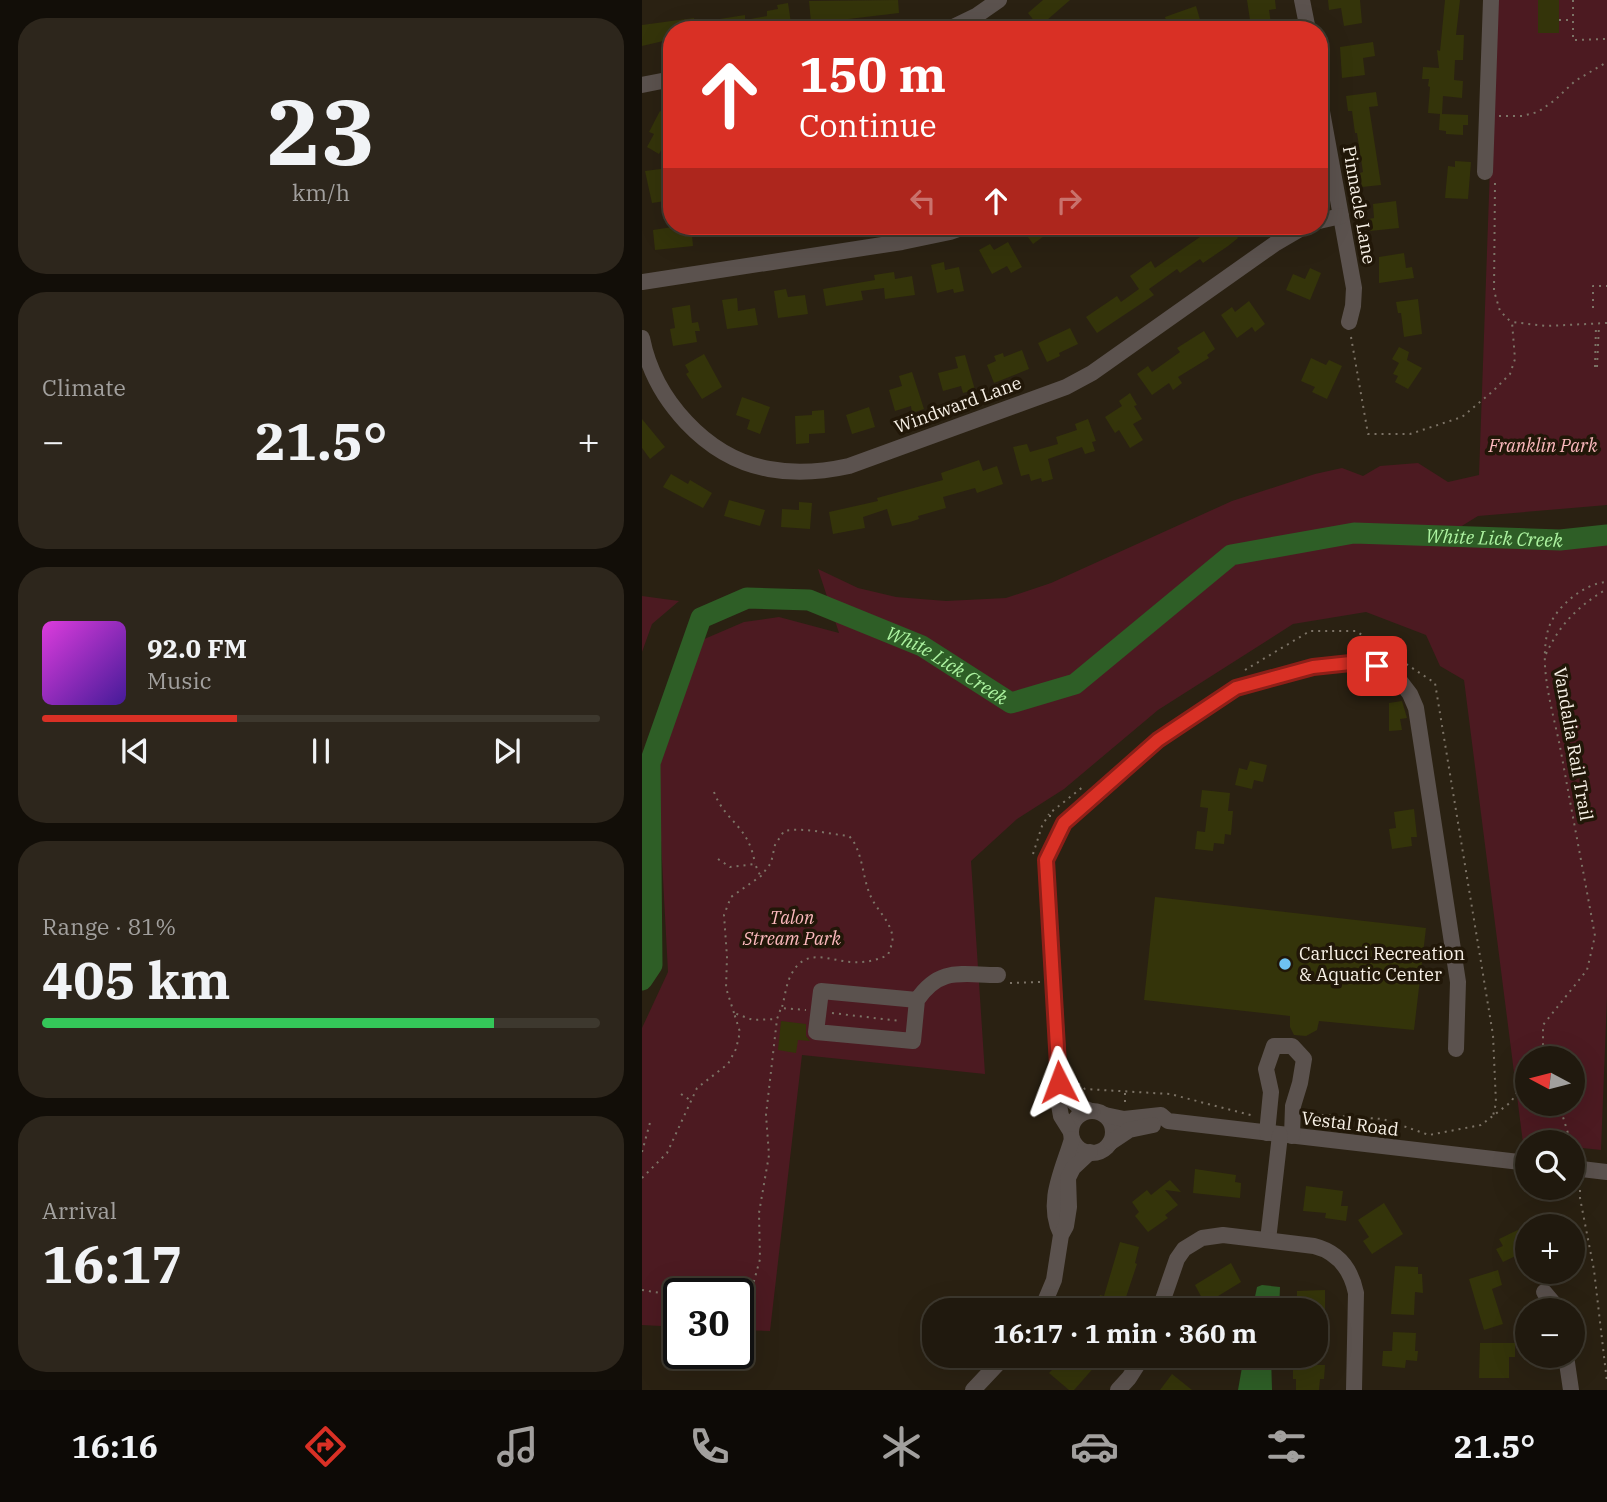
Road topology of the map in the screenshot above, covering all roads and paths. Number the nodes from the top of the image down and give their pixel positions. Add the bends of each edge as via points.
1 (999, 0) edge
2 (1302, 0) edge
3 (1491, 0) edge
4 (1573, 0) edge
5 (1559, 20) dead end
6 (1573, 20) junction
7 (966, 21) edge
8 (1306, 21) edge
9 (1607, 39) edge
10 (1607, 62) edge
11 (663, 81) edge
12 (642, 85) edge
13 (1498, 116) dead end
14 (1328, 144) edge
15 (1485, 172) dead end
16 (1341, 216) junction
17 (1328, 219) edge
18 (936, 235) edge
19 (1290, 235) edge
20 (642, 282) edge
21 (1607, 286) edge
22 (1593, 308) dead end
23 (1349, 322) joint
24 (1607, 323) edge
25 (1598, 324) junction
26 (642, 338) edge
27 (1596, 367) dead end
28 (1607, 582) edge
29 (1607, 589) edge
30 (1546, 655) junction
31 (1242, 672) dead end
32 (1089, 782) dead end
33 (714, 792) dead end
34 (1050, 813) junction
35 (1058, 823) junction
36 (1042, 826) dead end
37 (718, 859) dead end
38 (755, 864) junction
39 (761, 876) junction
40 (998, 975) dead end
41 (917, 1000) junction
42 (781, 1008) dead end
43 (734, 1013) junction
44 (1543, 1046) edge
45 (1456, 1048) dead end
46 (1065, 1082) junction
47 (680, 1094) dead end
48 (1515, 1095) edge
49 (691, 1100) junction
50 (1098, 1113) junction
51 (1257, 1116) dead end
52 (1493, 1116) junction
53 (1297, 1118) dead end
54 (651, 1119) dead end
55 (1168, 1121) junction
56 (1280, 1135) junction
57 (1071, 1136) junction
58 (1111, 1142) junction
59 (642, 1152) edge
60 (1090, 1153) junction
61 (1515, 1162) edge
62 (1585, 1169) edge
63 (642, 1170) edge
64 (1607, 1171) edge
65 (645, 1174) junction
66 (642, 1178) edge
67 (1580, 1200) edge
68 (1061, 1235) junction
69 (1268, 1240) junction
70 (754, 1278) edge
71 (642, 1290) edge
72 (1544, 1292) dead end
73 (663, 1293) edge
74 (1046, 1298) edge
75 (1164, 1298) edge
76 (1549, 1298) edge
77 (994, 1368) edge
78 (1135, 1368) edge
79 (1568, 1368) edge
80 (1607, 1382) edge
81 (973, 1390) edge
82 (1118, 1390) edge
83 (1354, 1390) edge
84 (1571, 1390) edge

1 - 7 street
2 - 8 street
3 - 15 street
4 - 6 path
5 - 6 path
6 - 9 path via 1573,40
10 - 13 path via 1575,80 1538,112
11 - 12 street
14 - 16 street, Pinnacle Lane
16 - 17 street
16 - 23 street, Pinnacle Lane via 1354,288
18 - 20 street
19 - 26 street, Windward Lane via 1075,382 849,467 790,472 735,458 698,434 668,400
21 - 22 path via 1593,286
23 - 25 path via 1368,433 1410,434 1462,417 1510,374 1515,359 1512,322
24 - 25 path
25 - 27 path
28 - 30 path, Vandalia Rail Trail via 1597,582 1572,597 1558,612 1548,628
29 - 30 path via 1567,618
30 - 44 path, Vandalia Rail Trail via 1595,936 1587,970 1543,1025
31 - 52 path via 1310,631 1356,631 1435,684 1492,1035
32 - 34 path
33 - 38 path via 744,832
34 - 35 path
34 - 36 path
35 - 45 street via 1158,740 1236,688 1313,667 1360,662 1397,677 1416,708 1458,982
35 - 46 street via 1046,860
37 - 38 path via 730,867
38 - 39 path
39 - 42 path via 784,831 800,828 849,836 855,842 872,899 893,939 888,955 875,961 849,962 819,955 803,962 791,974
39 - 43 path via 731,897 724,915 726,988
40 - 41 street via 933,979
41 - 41 street via 821,991 816,1032 913,1041
43 - 49 path via 740,1032 736,1049 728,1064 697,1088
43 - 70 path via 753,1020 777,1019 766,1115 769,1154 759,1213 760,1259
46 - 50 street via 1078,1106
46 - 51 path via 1085,1088 1170,1094
46 - 57 street via 1057,1094
47 - 49 path
48 - 52 path
49 - 65 path via 667,1153
50 - 55 street, Vestal Road via 1124,1119 1161,1115
50 - 57 street via 1081,1113 1075,1118
50 - 58 street via 1113,1129
52 - 53 path via 1481,1125 1429,1135 1383,1119
54 - 59 path
55 - 56 street, Vestal Road
55 - 58 street, Vestal Road via 1129,1130
56 - 56 street via 1293,1106 1304,1059 1292,1046 1274,1046 1266,1069
56 - 61 street, Vestal Road
56 - 69 street
57 - 60 street via 1080,1149
57 - 68 street via 1056,1186
58 - 60 street via 1102,1151
60 - 68 street via 1068,1178 1069,1206
62 - 64 street
63 - 65 path
65 - 66 path
67 - 80 path
68 - 74 street
69 - 75 street via 1214,1235 1191,1244 1177,1259
69 - 83 street via 1318,1247 1338,1258 1354,1280
71 - 73 path
72 - 76 street
77 - 81 street
78 - 82 street
79 - 84 street

